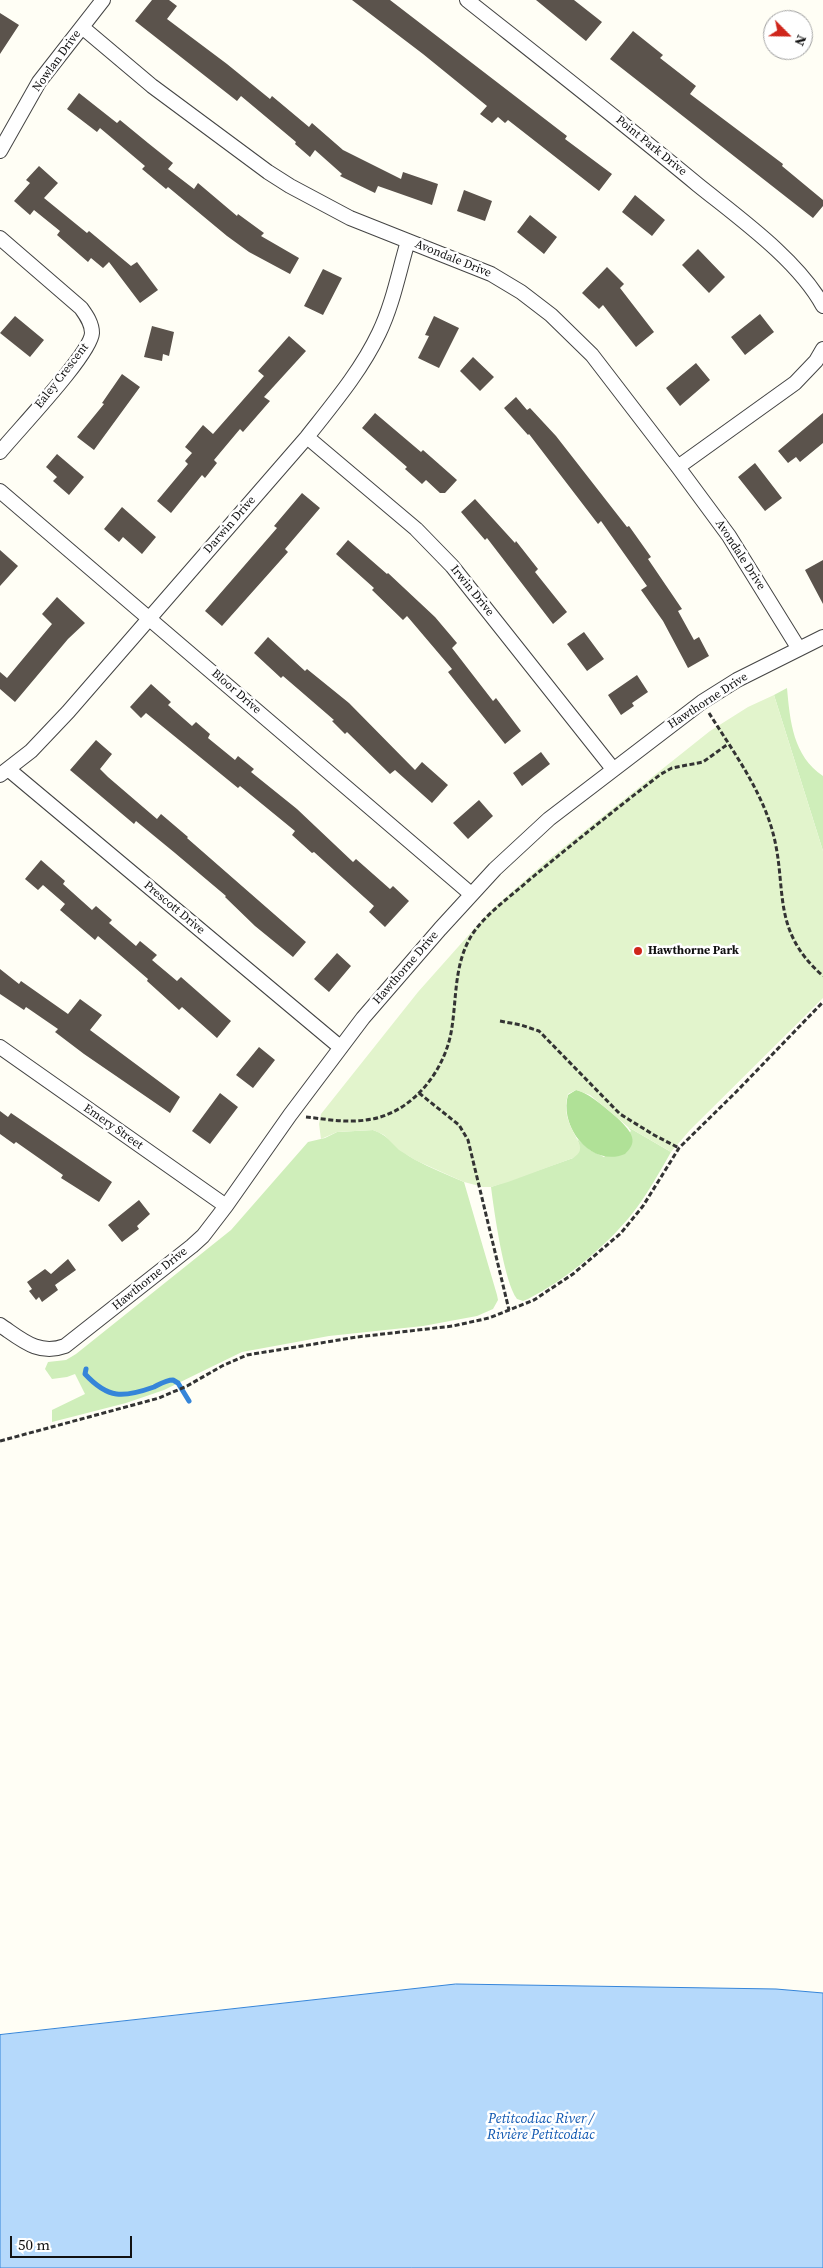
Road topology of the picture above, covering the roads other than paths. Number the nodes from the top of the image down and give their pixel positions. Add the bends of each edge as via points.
1 (103, 0) edge
2 (467, 0) edge
3 (82, 27) junction
4 (0, 151) edge
5 (0, 238) edge
6 (408, 241) junction
7 (823, 306) edge
8 (823, 350) edge
9 (307, 437) junction
10 (0, 452) edge
11 (678, 466) junction
12 (0, 491) edge
13 (150, 618) junction
14 (823, 638) edge
15 (799, 649) junction
16 (613, 769) junction
17 (4, 772) edge
18 (471, 894) junction
19 (0, 1047) edge
20 (340, 1047) junction
21 (226, 1206) junction
22 (0, 1325) edge

1 - 3 street, Nowlan Drive
2 - 7 street, Point Park Drive via 750,227 807,282
3 - 4 street, Nowlan Drive via 39,82
3 - 6 street, Avondale Drive via 152,86 268,172 350,218
5 - 10 street, Ealey Crescent via 81,308 88,317 92,332 79,359
6 - 9 street, Darwin Drive via 379,332 358,369
6 - 11 street, Avondale Drive via 491,274 551,315 592,356
8 - 11 street via 795,382
9 - 13 street, Darwin Drive
9 - 16 street, Irwin Drive via 416,529 452,566
11 - 15 street, Avondale Drive via 729,536
12 - 13 street, Bloor Drive
13 - 17 street, Darwin Drive via 54,728
13 - 18 street, Bloor Drive
14 - 15 street, Hawthorne Drive
15 - 16 street, Hawthorne Drive via 737,680 702,702
16 - 18 street, Hawthorne Drive via 549,819
17 - 20 street, Prescott Drive
18 - 20 street, Hawthorne Drive
19 - 21 street, Emery Street
20 - 21 street, Hawthorne Drive
21 - 22 street, Hawthorne Drive via 192,1246 72,1342 58,1349 42,1350

